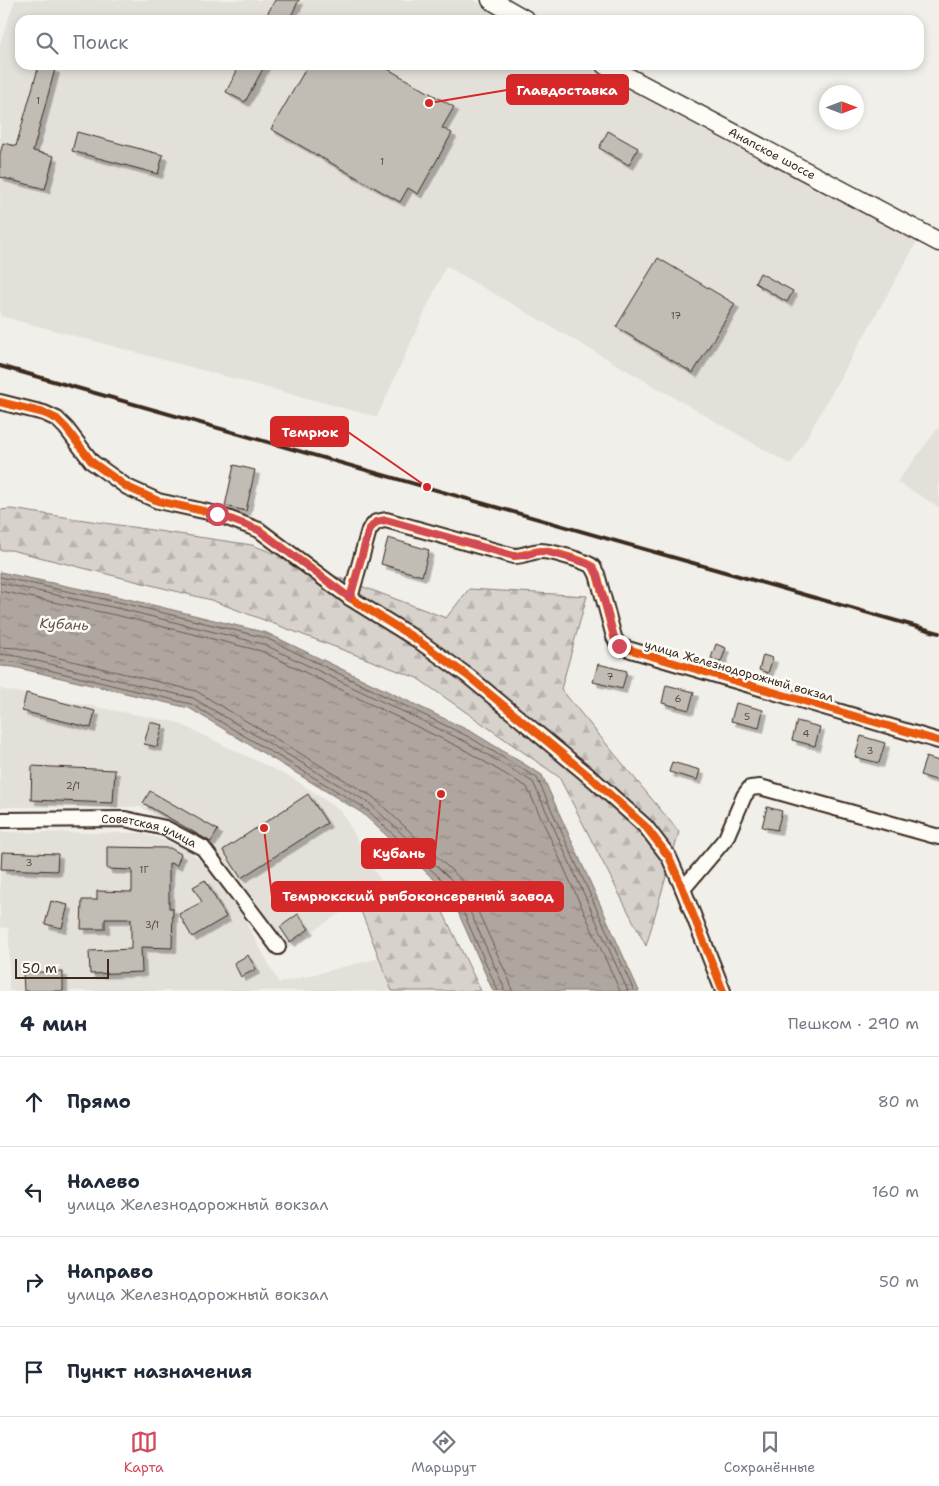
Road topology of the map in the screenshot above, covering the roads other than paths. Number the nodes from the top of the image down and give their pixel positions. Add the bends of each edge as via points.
1 (491, 0) edge
2 (517, 15) edge
3 (614, 70) edge
4 (939, 242) edge
5 (0, 402) edge
6 (350, 598) junction
7 (939, 741) edge
8 (0, 820) edge
9 (939, 837) edge
10 (683, 889) junction
11 (278, 947) dead end
12 (723, 991) edge

1 - 2 street
3 - 4 street, Анапское шоссе
5 - 6 street via 57,419 92,462 127,487 158,502 217,514 258,530
6 - 7 street, улица Железнодорожный вокзал via 369,530 376,522 386,520 514,556 548,552 593,567 619,646
6 - 10 street via 468,676 595,781 646,827 669,857
8 - 11 street, Советская улица via 125,820 165,828 203,848
9 - 10 street via 760,787 750,788 726,838
10 - 12 street

